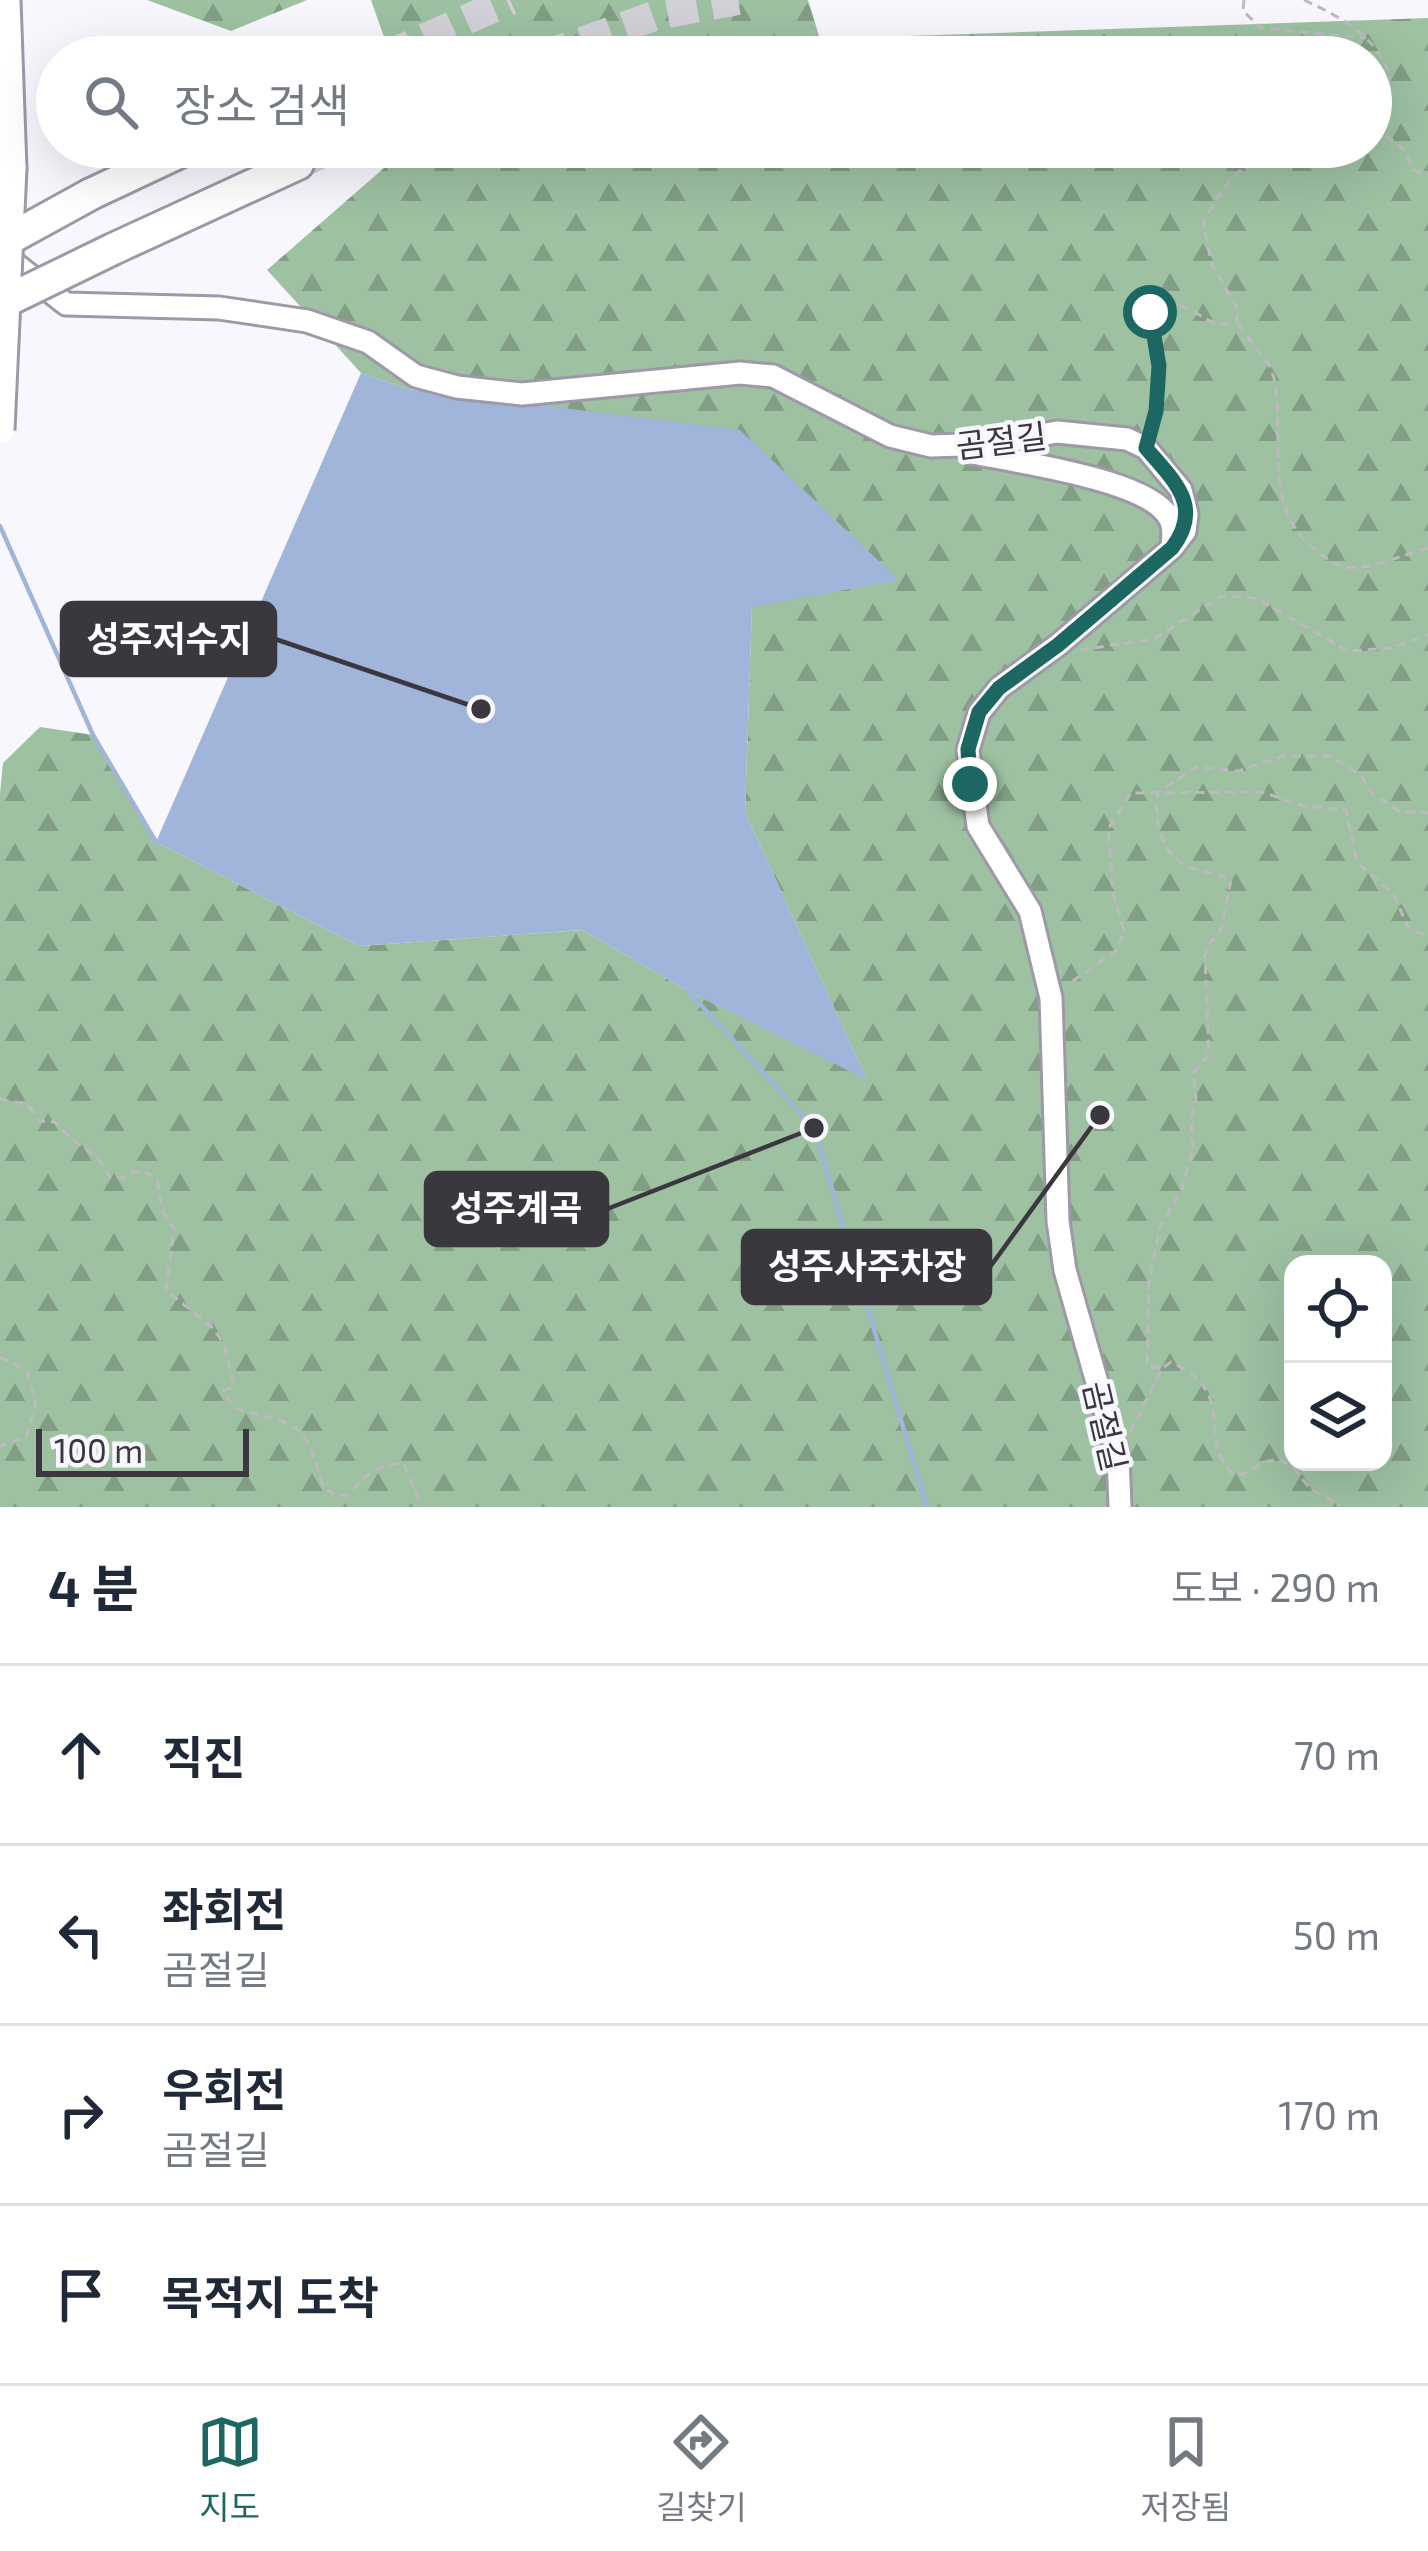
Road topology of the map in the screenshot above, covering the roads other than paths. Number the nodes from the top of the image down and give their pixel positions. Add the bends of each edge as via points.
1 (6, 0) edge
2 (146, 168) edge
3 (289, 168) tunnel mouth
4 (0, 247) edge
5 (0, 304) edge
6 (0, 430) edge
7 (949, 448) junction
8 (1172, 548) junction
9 (1120, 1507) edge

1 - 6 main road, bridge via 12,168
2 - 4 highway, bridge
3 - 5 highway, bridge
4 - 7 street, 곰절길 via 66,304 219,308 307,321 368,342 416,376 457,387 522,394 773,376 890,436
7 - 8 street via 1129,488 1164,510
7 - 8 street, 곰절길 via 1057,432 1127,439 1146,448 1181,490 1185,531
8 - 9 street, 곰절길 via 999,688 979,712 968,749 978,826 1030,911 1046,965 1058,1222 1118,1456

